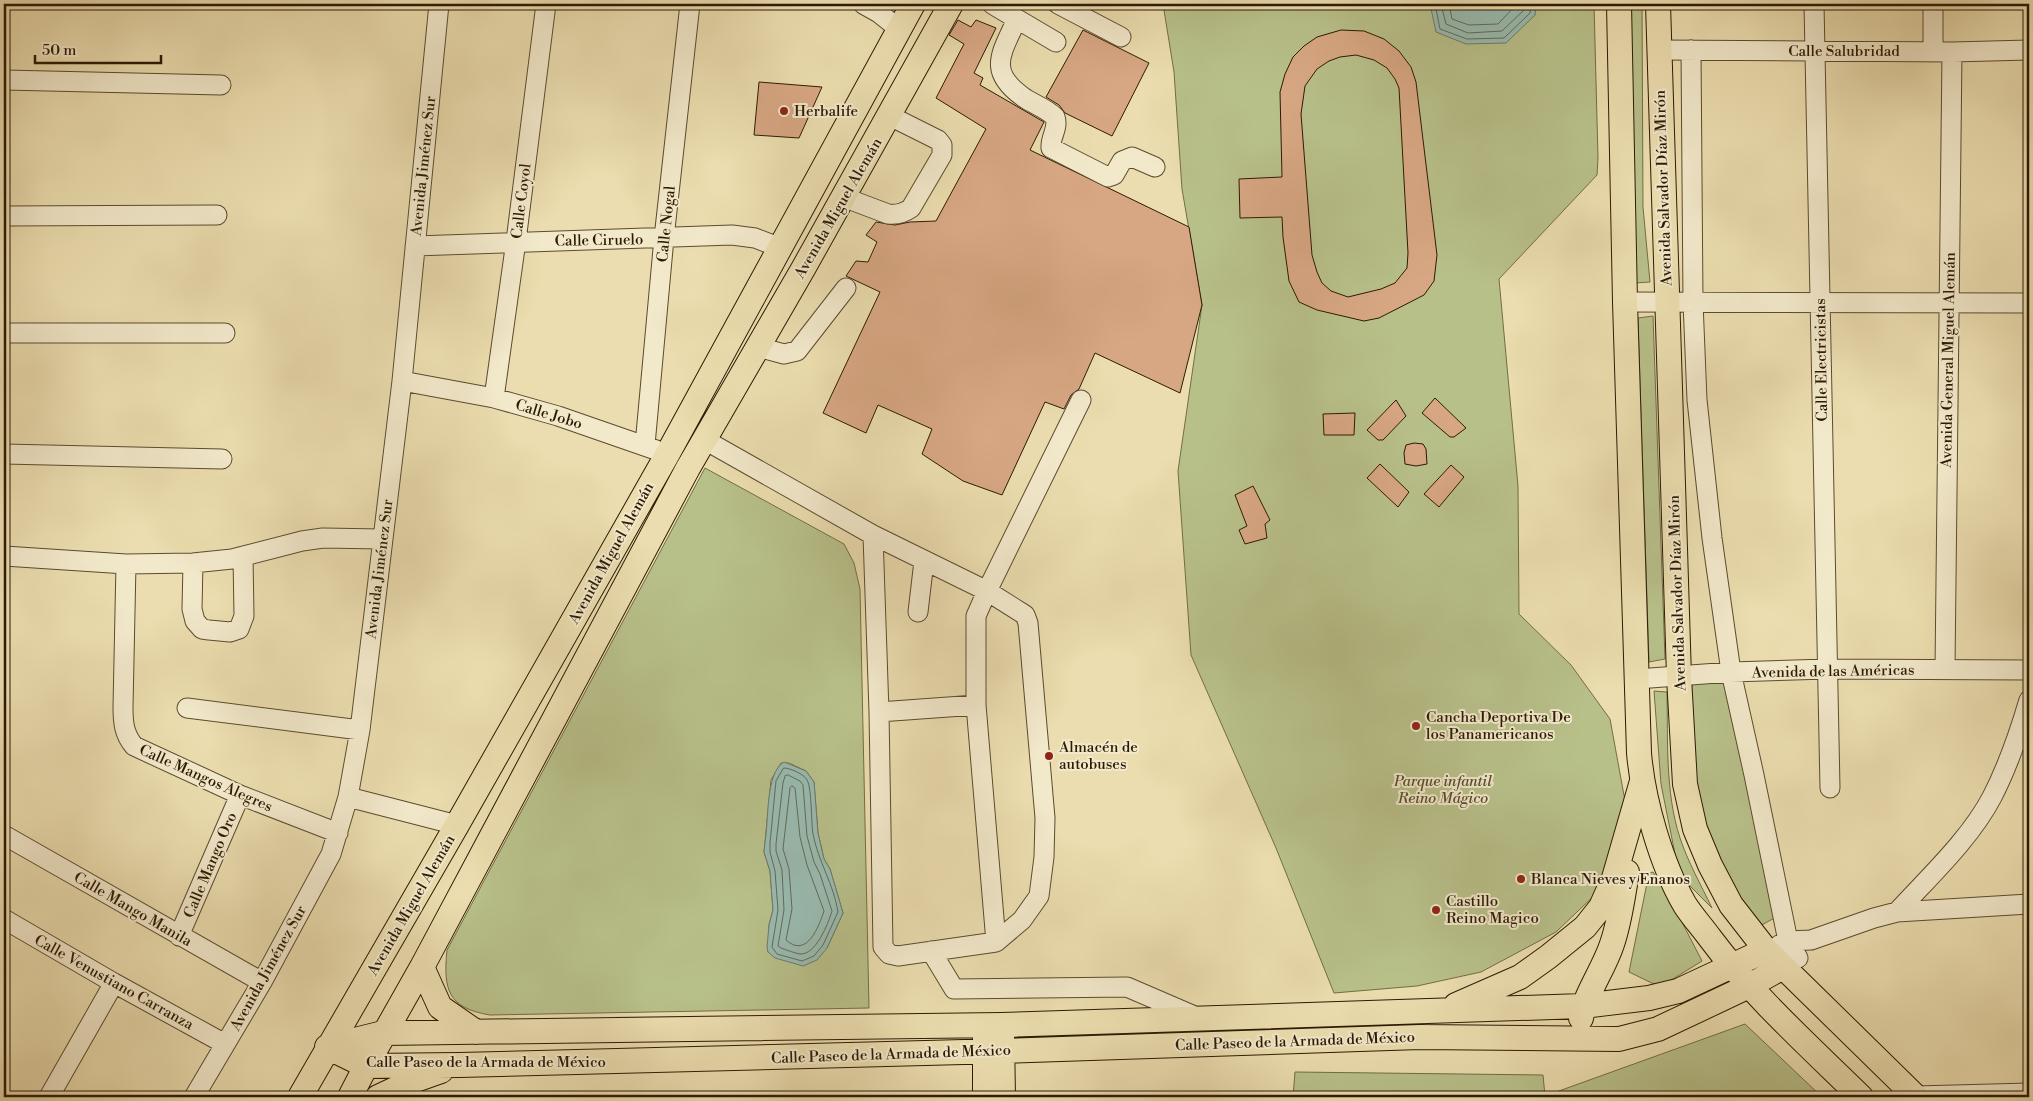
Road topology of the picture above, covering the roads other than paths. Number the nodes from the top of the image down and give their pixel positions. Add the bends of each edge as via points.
1 (439, 4) edge
2 (546, 4) edge
3 (690, 4) edge
4 (863, 4) edge
5 (913, 4) edge
6 (951, 4) edge
7 (992, 4) edge
8 (1058, 4) edge
9 (1619, 4) edge
10 (1658, 4) edge
11 (1814, 4) edge
12 (1932, 4) edge
13 (1017, 20) junction
14 (899, 29) junction
15 (1121, 37) dead end
16 (1056, 42) dead end
17 (1660, 50) junction
18 (1691, 50) junction
19 (2029, 50) edge
20 (1815, 51) junction
21 (1933, 51) junction
22 (1952, 52) junction
23 (4, 80) edge
24 (221, 85) dead end
25 (890, 116) junction
26 (1154, 167) dead end
27 (843, 197) junction
28 (218, 215) dead end
29 (4, 216) edge
30 (664, 238) junction
31 (516, 242) junction
32 (414, 246) junction
33 (781, 248) junction
34 (846, 288) dead end
35 (1625, 302) junction
36 (1667, 302) junction
37 (1693, 302) junction
38 (1820, 302) junction
39 (1949, 303) junction
40 (2029, 303) edge
41 (4, 333) edge
42 (225, 333) dead end
43 (758, 347) junction
44 (402, 381) junction
45 (494, 398) junction
46 (1081, 400) dead end
47 (705, 440) junction
48 (645, 445) junction
49 (4, 454) edge
50 (667, 455) junction
51 (222, 459) dead end
52 (688, 468) junction
53 (873, 535) junction
54 (382, 538) junction
55 (4, 556) edge
56 (242, 556) junction
57 (924, 561) junction
58 (194, 563) junction
59 (126, 564) junction
60 (987, 591) junction
61 (918, 612) dead end
62 (1827, 669) junction
63 (1944, 669) junction
64 (2029, 670) edge
65 (1731, 672) junction
66 (1679, 677) junction
67 (1637, 679) junction
68 (2029, 700) edge
69 (976, 705) junction
70 (187, 708) dead end
71 (879, 712) junction
72 (360, 730) junction
73 (1642, 781) junction
74 (1830, 788) dead end
75 (240, 795) junction
76 (348, 797) junction
77 (1630, 821) junction
78 (457, 825) junction
79 (338, 833) junction
80 (4, 835) edge
81 (2029, 904) edge
82 (1897, 912) junction
83 (4, 919) edge
84 (180, 936) junction
85 (1811, 940) junction
86 (996, 942) junction
87 (1788, 942) junction
88 (1766, 950) junction
89 (931, 951) junction
90 (1791, 963) junction
91 (1731, 966) junction
92 (422, 967) junction
93 (262, 982) junction
94 (114, 983) junction
95 (1748, 986) junction
96 (1583, 1006) junction
97 (1445, 1010) junction
98 (1200, 1018) junction
99 (993, 1025) junction
100 (877, 1027) junction
101 (776, 1028) junction
102 (643, 1031) junction
103 (476, 1032) junction
104 (383, 1033) junction
105 (1577, 1038) junction
106 (225, 1044) junction
107 (327, 1048) junction
108 (993, 1051) junction
109 (879, 1054) junction
110 (778, 1057) junction
111 (642, 1062) junction
112 (459, 1065) junction
113 (366, 1066) junction
114 (2029, 1093) edge
115 (48, 1097) edge
116 (194, 1097) edge
117 (300, 1097) edge
118 (350, 1097) edge
119 (378, 1097) edge
120 (985, 1097) edge
121 (1003, 1097) edge
122 (1861, 1097) edge
123 (1916, 1097) edge

1 - 32 street, Avenida Jiménez Sur
2 - 31 street, Calle Coyol
3 - 30 street, Calle Nogal
4 - 14 street
5 - 14 main road, Avenida Miguel Alemán
6 - 25 main road, Avenida Miguel Alemán
7 - 13 street
8 - 15 street
9 - 35 main road
10 - 17 main road, Avenida Salvador Díaz Mirón
11 - 20 street, Calle Electricistas
12 - 21 street
13 - 16 street
13 - 26 street via 1001,56 1000,70 1006,81 1024,98 1055,117 1051,148 1108,177 1114,175 1122,162 1132,157
14 - 33 main road, Avenida Miguel Alemán
17 - 18 street, Calle Salubridad
17 - 36 main road, Avenida Salvador Díaz Mirón
18 - 20 street, Calle Salubridad
18 - 37 street, Avenida Salvador Díaz Mirón
19 - 22 street, Calle Salubridad
20 - 21 street, Calle Salubridad
20 - 38 street, Calle Electricistas
21 - 22 street, Calle Salubridad
22 - 39 street, Avenida General Miguel Alemán
23 - 24 street
25 - 27 main road, Avenida Miguel Alemán
25 - 27 street via 942,145 942,155 912,208 894,215
27 - 43 main road, Avenida Miguel Alemán
28 - 29 street
30 - 31 street, Calle Ciruelo
30 - 33 street, Calle Ciruelo via 744,235
30 - 48 street, Calle Nogal
31 - 32 street, Calle Ciruelo
31 - 45 street, Calle Coyol
32 - 44 street, Avenida Jiménez Sur
33 - 50 main road, Avenida Miguel Alemán
34 - 43 street via 797,350 784,354
35 - 36 street
35 - 67 main road
36 - 37 street
36 - 66 main road, Avenida Salvador Díaz Mirón
37 - 38 street
37 - 65 street, Avenida Salvador Díaz Mirón via 1698,410
38 - 39 street
38 - 62 street, Calle Electricistas
39 - 40 street
39 - 63 street, Avenida General Miguel Alemán
41 - 42 street
43 - 47 main road, Avenida Miguel Alemán
44 - 45 street, Calle Jobo
44 - 54 street, Avenida Jiménez Sur
45 - 48 street, Calle Jobo
46 - 60 street
47 - 52 main road, Avenida Miguel Alemán
47 - 53 street
48 - 50 street, Calle Jobo
49 - 51 street
50 - 52 street, Calle Jobo
50 - 78 main road, Avenida Miguel Alemán
52 - 92 main road, Avenida Miguel Alemán
53 - 57 street
53 - 71 street
54 - 56 street via 323,538
54 - 72 street, Avenida Jiménez Sur
55 - 59 street
56 - 58 street
56 - 58 street via 244,616 239,629 230,632 202,629 195,622 192,609
57 - 60 street
57 - 61 street
58 - 59 street
59 - 75 street, Calle Mangos Alegres via 122,707 127,738 134,746
60 - 69 street via 976,616
60 - 86 street via 1025,615 1028,623 1045,818 1039,896 1022,920
62 - 63 street, Avenida de las Américas
62 - 65 street, Avenida de las Américas
62 - 74 street, Calle Electricistas
63 - 64 street, Avenida de las Américas
65 - 66 street, Avenida de las Américas
65 - 87 street, Avenida Salvador Díaz Mirón
66 - 67 street, Avenida de las Américas
66 - 88 main road, Avenida Salvador Díaz Mirón via 1685,784 1695,829 1731,905
67 - 73 main road
68 - 82 street via 2016,745 1992,798 1968,834
69 - 71 street
69 - 86 street
70 - 72 street
71 - 89 street via 883,947 888,954 898,956
72 - 76 street, Avenida Jiménez Sur
73 - 77 main road
73 - 91 main road via 1664,858 1685,905
75 - 79 street, Calle Mangos Alegres
75 - 84 street, Calle Mango Oro
76 - 78 street
76 - 79 street, Avenida Jiménez Sur
77 - 96 main road via 1633,847 1613,942
77 - 97 main road via 1614,878 1601,907 1585,928 1520,977
78 - 107 main road, Avenida Miguel Alemán
79 - 93 street, Avenida Jiménez Sur via 331,854
80 - 84 street, Calle Mango Manila
81 - 82 street
82 - 85 street
83 - 94 street, Calle Venustiano Carranza
84 - 93 street, Calle Mango Manila
85 - 87 street
85 - 90 street
86 - 89 street
87 - 88 street
87 - 90 street, Avenida Salvador Díaz Mirón
88 - 90 main road, Avenida Salvador Díaz Mirón
88 - 91 main road, Calle Paseo de la Armada de México
89 - 98 street via 954,989 1127,987
90 - 95 main road, Calle Paseo de la Armada de México
90 - 123 main road, Avenida Salvador Díaz Mirón
91 - 95 main road
91 - 96 main road, Calle Paseo de la Armada de México via 1668,993
92 - 103 main road via 440,1007
92 - 104 main road, Avenida Miguel Alemán
93 - 106 street, Avenida Jiménez Sur
94 - 106 street, Calle Venustiano Carranza
94 - 115 street
95 - 105 main road, Calle Paseo de la Armada de México via 1658,1029 1619,1039
95 - 122 main road
96 - 97 main road, Calle Paseo de la Armada de México
96 - 105 main road
97 - 98 main road, Calle Paseo de la Armada de México
98 - 99 main road, Calle Paseo de la Armada de México
99 - 100 main road, Calle Paseo de la Armada de México
99 - 108 main road
100 - 101 main road, Calle Paseo de la Armada de México
100 - 109 main road
101 - 102 main road, Calle Paseo de la Armada de México
101 - 110 main road
102 - 103 main road, Calle Paseo de la Armada de México
102 - 111 street
103 - 104 main road, Calle Paseo de la Armada de México
104 - 107 main road, Calle Paseo de la Armada de México
104 - 113 main road, Avenida Miguel Alemán
105 - 108 main road, Calle Paseo de la Armada de México via 1420,1037
106 - 116 street, Avenida Jiménez Sur
107 - 113 main road, Calle Paseo de la Armada de México
107 - 117 main road, Avenida Miguel Alemán
108 - 109 main road, Calle Paseo de la Armada de México
108 - 120 main road
108 - 121 main road
109 - 110 main road, Calle Paseo de la Armada de México
110 - 111 main road, Calle Paseo de la Armada de México
111 - 112 main road, Calle Paseo de la Armada de México
112 - 113 main road, Calle Paseo de la Armada de México
112 - 119 main road
113 - 118 main road, Avenida Miguel Alemán
114 - 123 street

